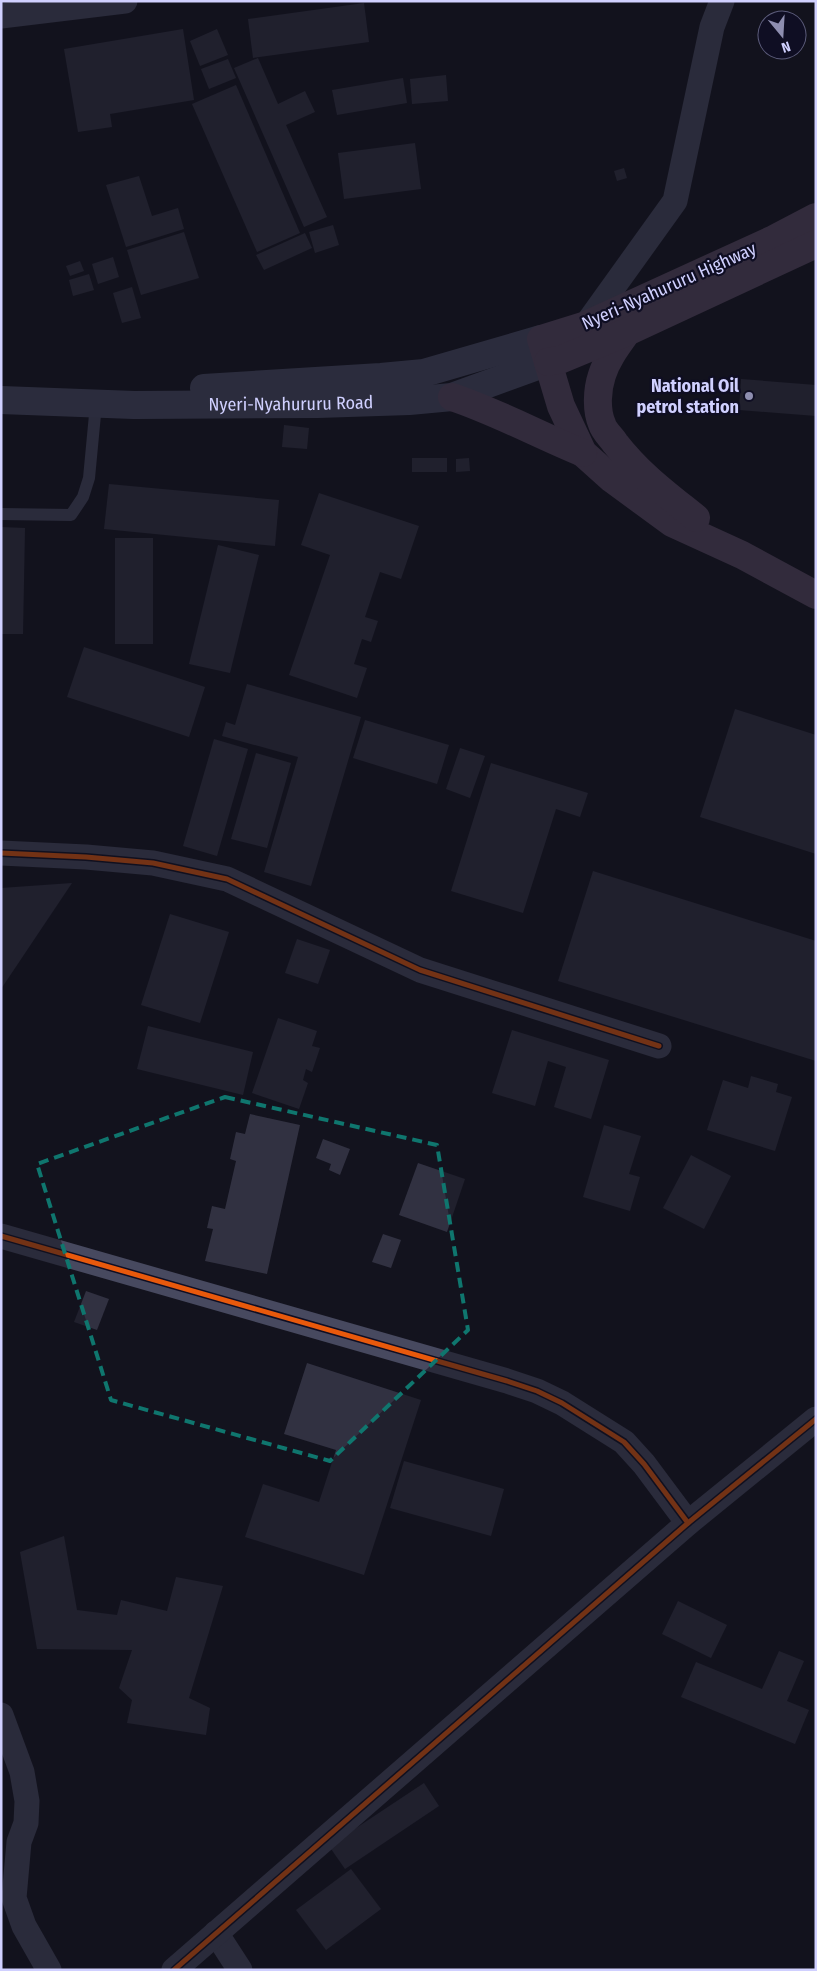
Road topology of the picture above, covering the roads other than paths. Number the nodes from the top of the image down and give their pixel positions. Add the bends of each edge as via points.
1 (125, 1) edge
2 (722, 1) edge
3 (1, 16) edge
4 (816, 217) edge
5 (816, 244) edge
6 (586, 325) junction
7 (627, 332) junction
8 (545, 350) junction
9 (452, 396) junction
10 (14, 400) edge
11 (96, 404) junction
12 (583, 453) junction
13 (1, 514) edge
14 (742, 555) junction
15 (816, 595) edge
16 (1, 853) edge
17 (659, 1046) dead end
18 (1, 1236) edge
19 (816, 1419) edge
20 (688, 1523) junction
21 (1, 1715) edge
22 (216, 1932) junction
23 (49, 1970) edge
24 (174, 1970) edge
25 (240, 1970) edge

1 - 3 street
2 - 6 street via 712,27 675,202
4 - 6 highway, Nyeri-Nyahururu Highway
5 - 7 highway, Nyeri-Nyahururu Highway
6 - 8 highway, Nyeri-Nyahururu Highway
7 - 8 highway, Nyeri-Nyahururu Highway via 562,359
7 - 14 highway via 602,374 598,412 602,426 629,461 662,492
8 - 9 main road, Nyeri-Nyahururu Road
8 - 10 main road, Nyeri-Nyahururu Road via 381,377
8 - 12 highway via 561,406
9 - 11 main road, Nyeri-Nyahururu Road via 318,404
9 - 12 highway
10 - 11 main road, Nyeri-Nyahururu Road
11 - 13 lane via 89,478 83,497 71,515
12 - 14 highway via 672,524
14 - 15 highway
16 - 17 street via 153,863 227,878 420,970
18 - 20 street via 537,1391 624,1442
19 - 20 street
20 - 22 street
21 - 23 street via 22,1772 26,1801 26,1823 19,1842 14,1898 24,1926
22 - 24 street
22 - 25 street

